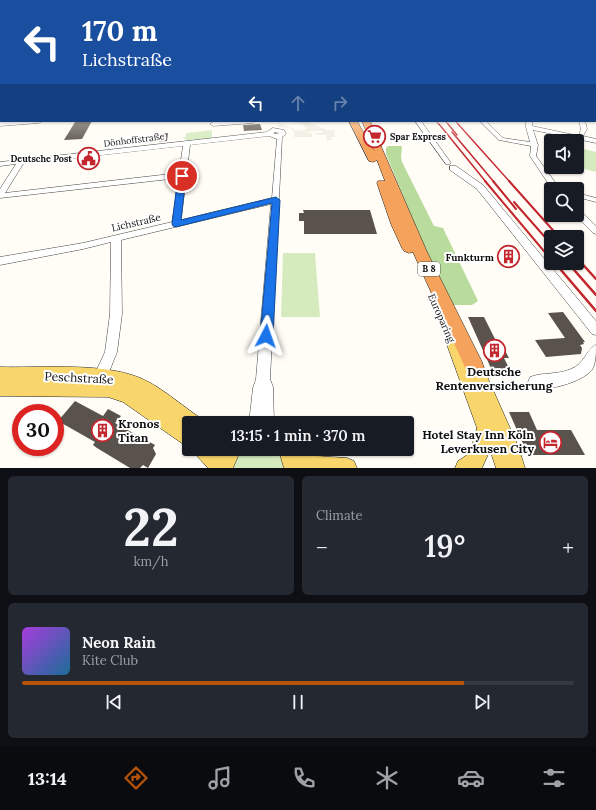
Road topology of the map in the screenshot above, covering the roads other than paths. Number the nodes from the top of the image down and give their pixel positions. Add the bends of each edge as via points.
1 (27, 122) edge
2 (239, 122) edge
3 (354, 122) edge
4 (359, 122) edge
5 (366, 122) edge
6 (374, 122) edge
7 (419, 122) edge
8 (484, 122) edge
9 (582, 122) edge
10 (0, 124) edge
11 (213, 124) dead end
12 (529, 124) edge
13 (570, 134) edge
14 (583, 134) edge
15 (584, 138) edge
16 (596, 141) edge
17 (187, 143) junction
18 (535, 145) junction
19 (373, 159) junction
20 (20, 163) junction
21 (0, 164) edge
22 (386, 169) junction
23 (182, 176) junction
24 (551, 182) edge
25 (0, 195) edge
26 (584, 197) edge
27 (276, 200) junction
28 (596, 201) edge
29 (584, 202) edge
30 (584, 219) edge
31 (176, 224) junction
32 (596, 231) edge
33 (116, 238) junction
34 (0, 261) edge
35 (596, 330) edge
36 (453, 342) joint
37 (596, 351) edge
38 (476, 368) joint
39 (0, 375) edge
40 (263, 379) junction
41 (535, 382) dead end
42 (98, 383) junction
43 (0, 388) edge
44 (183, 416) edge
45 (257, 416) edge
46 (267, 416) edge
47 (486, 428) junction
48 (182, 433) edge
49 (210, 456) edge
50 (229, 456) edge
51 (290, 457) edge
52 (218, 468) edge
53 (223, 468) edge
54 (347, 468) edge
55 (465, 468) edge
56 (506, 468) edge
57 (515, 468) edge

1 - 10 street
2 - 11 street
3 - 19 highway
4 - 19 highway, Europaring / B 8
5 - 22 highway, Europaring / B 8
6 - 22 highway
7 - 35 street via 450,166 480,188
8 - 18 street via 501,139
9 - 14 street
12 - 13 street
12 - 18 street
15 - 16 street
17 - 20 street, Dönhoffstraße
17 - 23 street
17 - 27 street, Dönhoffstraße via 270,134 279,136
18 - 24 street via 533,156
19 - 36 highway, Europaring / B 8 via 397,224
20 - 21 street, Dönhoffstraße
20 - 25 street
22 - 38 highway, Europaring / B 8 via 420,252
23 - 25 street
23 - 31 street
26 - 28 street
27 - 31 street, Lichstraße
27 - 40 street
28 - 29 street
30 - 32 street
31 - 33 street, Lichstraße
33 - 34 street, Lichstraße
33 - 42 street via 116,314 111,352
36 - 47 main road, Europaring / B 8
37 - 41 street via 578,373 564,378
38 - 57 main road, Europaring / B 8
39 - 42 main road, Peschstraße via 80,376
40 - 45 street
40 - 46 street via 266,387
42 - 43 main road, Peschstraße
42 - 44 main road, Peschstraße via 115,379 132,384
42 - 48 main road, Peschstraße via 127,395
47 - 55 main road via 477,460
47 - 56 main road, B 8 via 496,439
49 - 52 main road
50 - 53 main road
51 - 54 main road via 319,466

